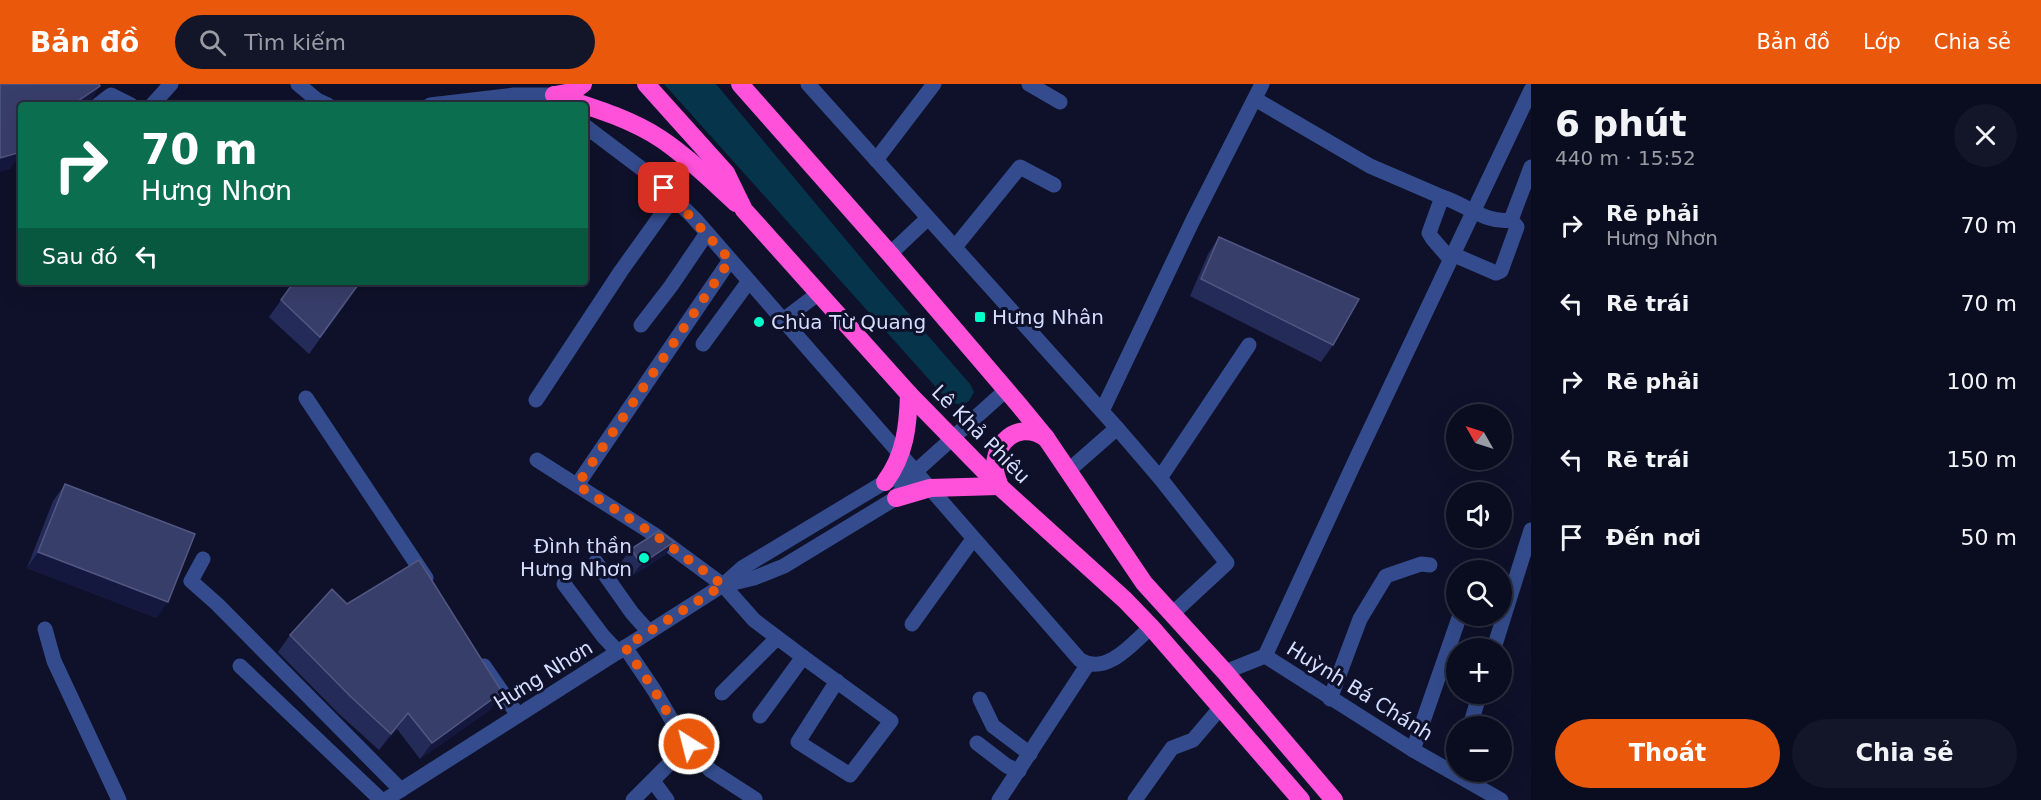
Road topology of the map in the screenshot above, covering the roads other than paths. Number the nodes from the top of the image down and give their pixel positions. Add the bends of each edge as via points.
1 (171, 84) edge
2 (298, 84) edge
3 (583, 84) edge
4 (646, 84) edge
5 (808, 84) edge
6 (934, 84) edge
7 (1029, 84) edge
8 (1262, 84) edge
9 (745, 86) edge
10 (1049, 89) edge
11 (1531, 90) edge
12 (551, 98) edge
13 (1255, 99) junction
14 (102, 102) edge
15 (125, 102) edge
16 (155, 102) edge
17 (318, 102) edge
18 (451, 102) edge
19 (1059, 102) dead end
20 (588, 109) edge
21 (588, 128) edge
22 (876, 160) junction
23 (1531, 167) edge
24 (1054, 185) dead end
25 (674, 197) junction
26 (1442, 198) junction
27 (744, 210) junction
28 (1474, 211) junction
29 (928, 218) junction
30 (1511, 220) junction
31 (707, 233) junction
32 (955, 247) junction
33 (890, 254) junction
34 (1451, 257) junction
35 (730, 260) junction
36 (749, 281) junction
37 (819, 293) junction
38 (783, 320) junction
39 (641, 325) dead end
40 (703, 344) dead end
41 (1249, 345) dead end
42 (1006, 390) junction
43 (909, 394) junction
44 (306, 398) dead end
45 (536, 400) dead end
46 (1102, 411) junction
47 (1118, 428) junction
48 (1046, 438) junction
49 (953, 439) junction
50 (901, 455) junction
51 (537, 460) dead end
52 (1068, 471) junction
53 (915, 472) junction
54 (1160, 478) junction
55 (885, 482) junction
56 (577, 485) junction
57 (999, 486) junction
58 (930, 488) junction
59 (896, 498) junction
60 (1531, 530) edge
61 (973, 538) junction
62 (203, 559) dead end
63 (596, 562) dead end
64 (1430, 565) dead end
65 (564, 584) dead end
66 (723, 585) junction
67 (436, 593) edge
68 (1172, 614) junction
69 (912, 624) dead end
70 (1456, 626) edge
71 (1151, 627) junction
72 (45, 629) dead end
73 (649, 632) junction
74 (777, 638) junction
75 (1497, 638) edge
76 (622, 650) junction
77 (474, 651) edge
78 (1265, 656) junction
79 (803, 657) junction
80 (1088, 664) junction
81 (240, 666) dead end
82 (1225, 672) junction
83 (837, 681) junction
84 (722, 693) dead end
85 (980, 699) dead end
86 (1330, 699) junction
87 (1221, 707) junction
88 (518, 715) junction
89 (760, 716) dead end
90 (977, 743) dead end
91 (689, 744) junction
92 (1413, 750) junction
93 (1030, 754) junction
94 (1446, 767) edge
95 (1019, 771) junction
96 (652, 781) junction
97 (1472, 782) edge
98 (401, 790) junction
99 (755, 799) edge
100 (119, 800) edge
101 (383, 800) edge
102 (633, 800) edge
103 (667, 800) edge
104 (999, 800) edge
105 (1135, 800) edge
106 (1301, 800) edge
107 (1334, 800) edge
108 (1501, 800) edge

1 - 16 street
2 - 17 street
3 - 12 highway
4 - 27 highway, Lê Khả Phiêu via 726,172
5 - 22 street
6 - 22 street
7 - 10 street
8 - 13 street
9 - 33 highway, Lê Khả Phiêu
10 - 19 street
11 - 28 street
12 - 18 street via 494,96
13 - 26 street via 1370,166
13 - 46 street
14 - 15 street via 111,95
20 - 27 highway via 627,121 661,140
21 - 25 street
22 - 29 street
23 - 30 street
24 - 32 street via 1020,167
25 - 31 street
25 - 45 street
26 - 28 street
26 - 34 street via 1430,233
27 - 37 highway, Lê Khả Phiêu
28 - 30 street via 1486,218
28 - 34 street
29 - 32 street
29 - 33 street
30 - 34 street via 1517,227 1501,271 1496,273
31 - 35 street
31 - 39 street
32 - 46 street
33 - 42 highway, Lê Khả Phiêu
34 - 78 street
35 - 36 street
35 - 56 street
36 - 38 street
36 - 40 street
37 - 38 street
37 - 43 highway, Lê Khả Phiêu
38 - 50 street
41 - 54 street
42 - 48 highway, Lê Khả Phiêu
42 - 49 street, Hưng Nhơn
43 - 49 highway, Lê Khả Phiêu
43 - 50 highway via 908,426
44 - 67 street
46 - 47 street
47 - 52 street
47 - 54 street
48 - 52 highway, Lê Khả Phiêu
48 - 57 highway via 1027,431 1002,443 994,462
49 - 53 street, Hưng Nhơn
49 - 57 highway, Lê Khả Phiêu
50 - 53 street
50 - 55 highway
51 - 56 street
52 - 68 highway, Lê Khả Phiêu via 1144,583
53 - 55 street, Hưng Nhơn
53 - 58 street
53 - 59 street, Hưng Nhơn
54 - 68 street via 1227,563
55 - 66 street, Hưng Nhơn via 742,568
56 - 66 street
57 - 58 highway
57 - 71 highway, Lê Khả Phiêu
58 - 59 highway
58 - 61 street
59 - 66 street, Hưng Nhơn via 784,566
60 - 75 street
61 - 69 street
61 - 80 street via 1077,657
62 - 98 street via 191,581
63 - 73 street
64 - 86 street via 1421,564 1386,576 1360,619
65 - 76 street via 603,636
66 - 73 street, Hưng Nhơn
66 - 74 street via 754,620
68 - 82 highway, Lê Khả Phiêu
70 - 92 street
71 - 80 street via 1109,661
71 - 87 highway, Lê Khả Phiêu
72 - 100 street via 54,661
73 - 76 street, Hưng Nhơn
74 - 79 street
74 - 84 street
76 - 88 street, Hưng Nhơn
76 - 91 street
77 - 88 street
78 - 82 street, Huỳnh Bá Chánh
78 - 86 street, Huỳnh Bá Chánh
79 - 83 street
79 - 89 street
80 - 93 street
81 - 101 street
82 - 107 highway, Lê Khả Phiêu
83 - 83 street via 798,742 850,775 891,720
85 - 93 street via 993,726
86 - 92 street, Huỳnh Bá Chánh
87 - 105 street via 1193,740 1172,748
87 - 106 highway, Lê Khả Phiêu
88 - 98 street, Hưng Nhơn
90 - 95 street
91 - 96 street
91 - 99 street via 710,770
92 - 94 street, Huỳnh Bá Chánh
93 - 95 street
95 - 104 street
96 - 102 street
96 - 103 street
97 - 108 street, Huỳnh Bá Chánh
98 - 101 street, Hưng Nhơn

